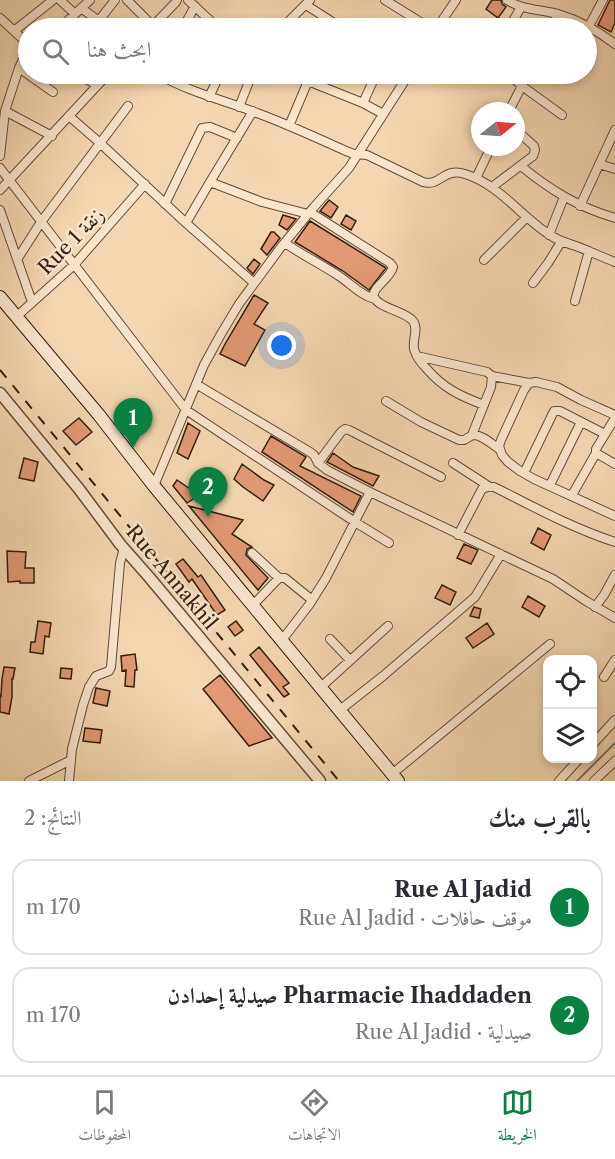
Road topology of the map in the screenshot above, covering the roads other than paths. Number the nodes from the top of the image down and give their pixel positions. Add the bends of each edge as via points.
1 (53, 0) edge
2 (60, 0) edge
3 (90, 0) edge
4 (115, 0) edge
5 (127, 0) edge
6 (385, 0) edge
7 (456, 0) edge
8 (507, 0) edge
9 (603, 0) edge
10 (176, 1) edge
11 (308, 2) edge
12 (191, 3) edge
13 (521, 7) junction
14 (78, 11) junction
15 (558, 14) junction
16 (0, 18) edge
17 (31, 18) edge
18 (71, 18) edge
19 (93, 18) edge
20 (101, 18) edge
21 (144, 18) edge
22 (160, 18) edge
23 (186, 18) edge
24 (207, 18) edge
25 (292, 18) edge
26 (329, 18) edge
27 (414, 18) edge
28 (444, 18) edge
29 (515, 18) edge
30 (556, 18) edge
31 (568, 18) edge
32 (593, 18) edge
33 (18, 29) edge
34 (14, 32) junction
35 (597, 32) edge
36 (18, 35) edge
37 (615, 44) edge
38 (18, 71) edge
39 (42, 84) edge
40 (177, 84) edge
41 (215, 84) edge
42 (248, 84) edge
43 (307, 84) edge
44 (324, 84) edge
45 (372, 84) edge
46 (402, 84) edge
47 (98, 85) edge
48 (522, 86) joint
49 (53, 92) dead end
50 (209, 97) junction
51 (514, 102) edge
52 (363, 103) junction
53 (128, 106) dead end
54 (239, 106) junction
55 (5, 111) junction
56 (254, 111) junction
57 (383, 114) junction
58 (562, 115) dead end
59 (69, 116) junction
60 (289, 126) junction
61 (614, 134) edge
62 (51, 136) junction
63 (525, 137) edge
64 (237, 138) junction
65 (100, 143) junction
66 (357, 154) junction
67 (0, 156) edge
68 (487, 156) edge
69 (599, 164) junction
70 (521, 166) junction
71 (0, 168) edge
72 (615, 169) edge
73 (476, 178) junction
74 (9, 181) junction
75 (210, 182) junction
76 (145, 184) junction
77 (492, 188) junction
78 (0, 190) edge
79 (564, 197) junction
80 (165, 204) junction
81 (580, 206) junction
82 (0, 210) edge
83 (309, 213) junction
84 (526, 218) junction
85 (615, 218) edge
86 (41, 222) junction
87 (186, 223) junction
88 (549, 235) junction
89 (561, 242) junction
90 (285, 243) junction
91 (589, 251) junction
92 (18, 258) junction
93 (484, 260) dead end
94 (615, 262) edge
95 (74, 265) junction
96 (254, 283) junction
97 (533, 283) dead end
98 (0, 297) edge
99 (375, 299) junction
100 (575, 301) dead end
101 (32, 302) junction
102 (16, 316) junction
103 (417, 356) junction
104 (492, 376) junction
105 (529, 383) junction
106 (196, 384) junction
107 (0, 393) edge
108 (386, 401) dead end
109 (484, 405) junction
110 (186, 410) junction
111 (615, 417) edge
112 (581, 422) junction
113 (605, 434) junction
114 (472, 435) junction
115 (499, 449) junction
116 (596, 453) junction
117 (453, 463) dead end
118 (318, 464) junction
119 (615, 464) edge
120 (524, 473) junction
121 (441, 477) dead end
122 (550, 485) junction
123 (154, 486) junction
124 (490, 487) junction
125 (369, 492) junction
126 (572, 495) junction
127 (615, 516) edge
128 (355, 522) junction
129 (458, 535) junction
130 (615, 542) edge
131 (388, 543) dead end
132 (124, 548) junction
133 (252, 553) dead end
134 (501, 554) junction
135 (615, 575) edge
136 (279, 578) junction
137 (312, 600) junction
138 (253, 605) junction
139 (595, 606) junction
140 (615, 618) edge
141 (388, 626) dead end
142 (330, 639) dead end
143 (282, 640) junction
144 (550, 644) dead end
145 (350, 660) junction
146 (615, 660) edge
147 (604, 677) dead end
148 (321, 687) junction
149 (340, 710) junction
150 (615, 720) edge
151 (597, 740) edge
152 (71, 760) junction
153 (615, 761) edge
154 (576, 763) edge
155 (395, 778) edge
156 (29, 781) edge
157 (69, 781) edge
158 (320, 781) edge
159 (560, 781) edge
160 (594, 781) edge

1 - 17 street
2 - 14 street
3 - 14 street
4 - 20 street
5 - 21 street
6 - 27 street
7 - 28 street
8 - 13 street
9 - 32 street
10 - 22 street
11 - 25 street
11 - 26 street
12 - 23 street
12 - 24 street
13 - 15 street
13 - 29 street
14 - 18 street
14 - 19 street
15 - 30 street
15 - 31 street
16 - 34 street
33 - 34 street
34 - 36 street
35 - 37 street
38 - 55 street
39 - 49 street
40 - 50 street
41 - 50 street
42 - 54 street
43 - 60 street
44 - 52 street
45 - 52 street
46 - 57 street
47 - 59 street
48 - 51 street
48 - 58 street
50 - 54 street
52 - 57 street
53 - 65 street
54 - 56 street
55 - 62 street
55 - 67 street
56 - 60 street
56 - 64 street
57 - 66 street
59 - 62 street
59 - 65 street
60 - 66 street
61 - 69 street
62 - 74 street
63 - 70 street via 535,150
64 - 75 street
64 - 80 street via 202,128
65 - 76 street
65 - 86 street
66 - 73 street via 426,183 454,172
66 - 83 street via 343,176
68 - 73 street
69 - 72 street
69 - 81 street
70 - 77 street
70 - 79 street
71 - 74 street
73 - 77 street
74 - 78 street
74 - 86 street
75 - 83 street via 256,200
75 - 87 street
76 - 80 street
76 - 95 street, Rue 1 زنقة
77 - 84 street
79 - 81 street
79 - 88 street
80 - 87 street
81 - 85 street
82 - 92 street
83 - 90 street
83 - 99 street via 390,263 391,273 376,289
84 - 88 street
84 - 93 street
86 - 92 street
86 - 95 street
87 - 96 street
88 - 89 street
89 - 91 street
89 - 97 street
90 - 96 street
90 - 99 street
91 - 94 street
91 - 100 street
92 - 101 street
95 - 101 street, Rue 1 زنقة
95 - 110 street
96 - 106 street via 221,334
98 - 102 main road
99 - 103 street via 413,322
101 - 102 street, Rue 1 زنقة
102 - 123 main road
103 - 104 street
103 - 109 street via 442,385
104 - 105 street
104 - 109 street
105 - 111 street via 557,387
105 - 115 street
106 - 110 street
106 - 118 street via 310,452
107 - 132 street, Rue Annakhil
108 - 114 street via 459,440
109 - 114 street
110 - 123 street
110 - 128 street
111 - 113 street
112 - 113 street
112 - 120 street via 554,411
112 - 122 street
113 - 116 street
114 - 115 street
115 - 120 street via 508,462
116 - 119 street
116 - 126 street
117 - 124 street
118 - 121 street via 345,429
118 - 125 street
120 - 122 street
122 - 126 street
123 - 138 main road
124 - 129 street via 482,489
124 - 130 street
125 - 128 street
125 - 129 street
126 - 127 street
128 - 131 street
128 - 137 street
129 - 134 street
132 - 152 street via 111,667 96,676 89,687
132 - 158 street, Rue Annakhil
133 - 136 street
134 - 139 street via 553,579
134 - 149 street via 475,597
135 - 139 street
136 - 137 street via 285,578
136 - 138 street
137 - 143 street
138 - 143 main road
139 - 140 street
141 - 145 street
142 - 145 street
143 - 148 main road
144 - 155 street
145 - 148 street
146 - 147 street
148 - 149 main road
149 - 155 main road
150 - 151 street
152 - 156 street
152 - 157 street
153 - 160 street
154 - 159 street

